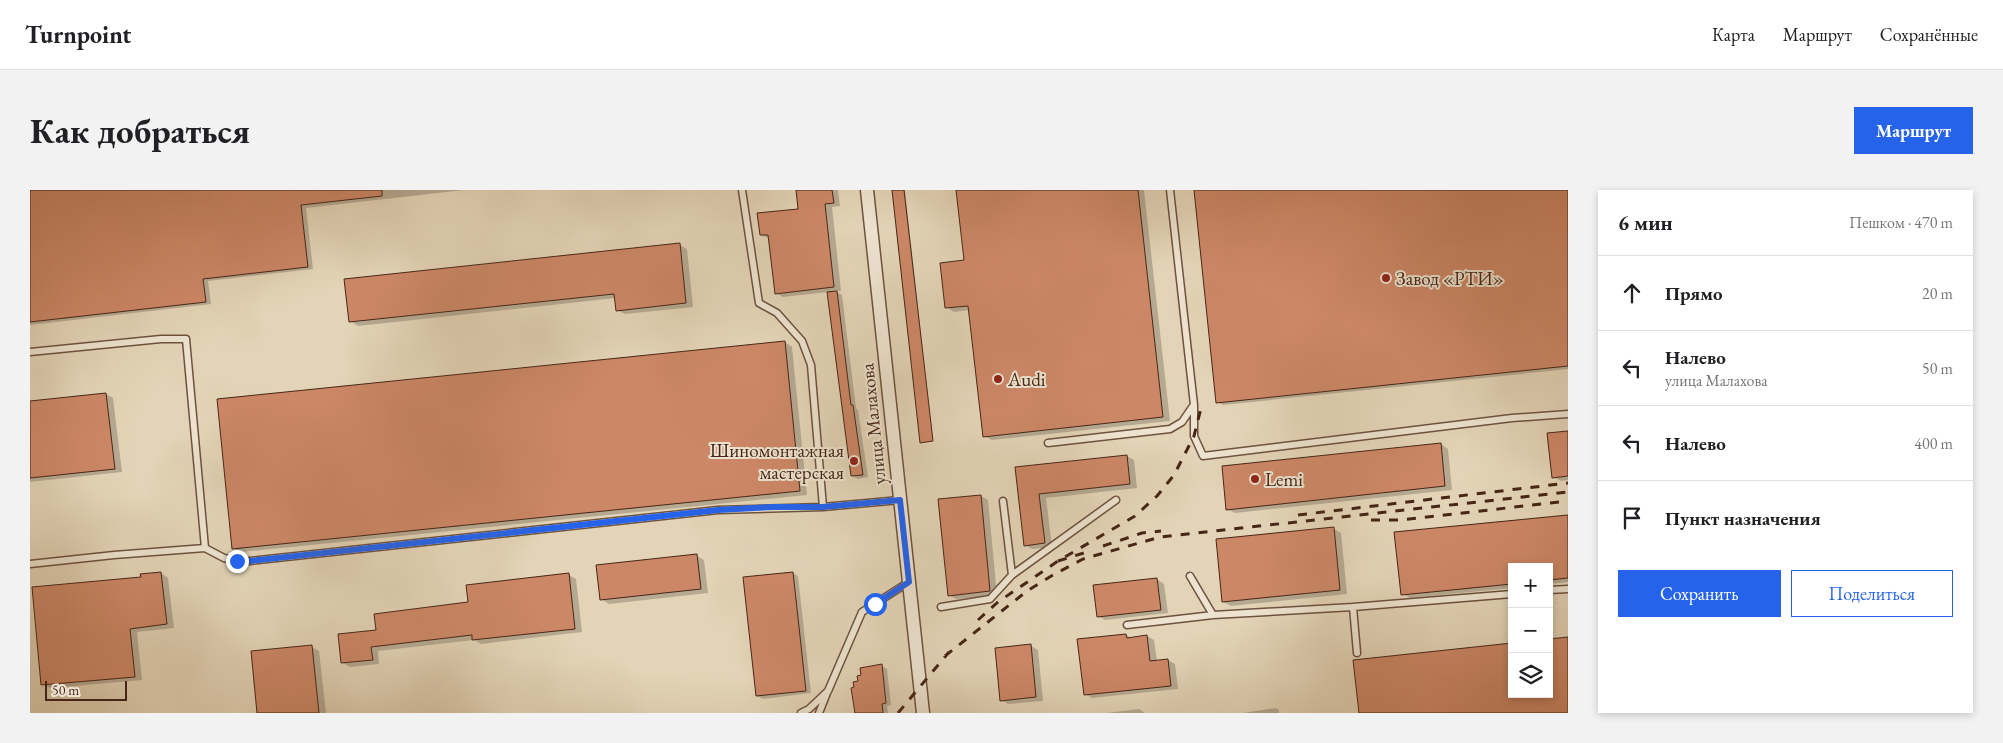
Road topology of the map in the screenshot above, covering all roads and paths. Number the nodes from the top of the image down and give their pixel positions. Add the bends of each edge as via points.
1 (742, 190) edge
2 (868, 190) edge
3 (1170, 190) edge
4 (30, 352) edge
5 (1194, 405) junction
6 (1568, 414) edge
7 (1048, 443) dead end
8 (900, 500) junction
9 (1116, 500) dead end
10 (1003, 501) dead end
11 (823, 507) junction
12 (205, 548) junction
13 (30, 564) edge
14 (1012, 575) junction
15 (1190, 576) dead end
16 (909, 582) junction
17 (1568, 589) edge
18 (1553, 590) edge
19 (1508, 594) edge
20 (940, 607) dead end
21 (1354, 607) junction
22 (1213, 615) junction
23 (1127, 625) dead end
24 (1357, 653) dead end
25 (828, 692) junction
26 (801, 713) edge
27 (819, 713) edge
28 (923, 713) edge

1 - 11 lane via 759,303 778,313 802,341 811,365
2 - 8 street, улица Малахова
3 - 5 lane
4 - 12 lane via 161,338 186,339
5 - 6 lane via 1194,436 1203,456
5 - 7 lane via 1182,422 1170,429
8 - 11 lane
8 - 16 street, улица Малахова
9 - 14 lane
10 - 14 lane
11 - 12 lane via 718,510 250,561 224,558
12 - 13 lane
14 - 20 lane via 990,599
15 - 22 lane
16 - 25 lane via 862,612
16 - 28 street, улица Малахова
17 - 18 lane
19 - 21 lane
21 - 22 lane
21 - 24 lane
22 - 23 lane
25 - 26 lane
25 - 27 lane

